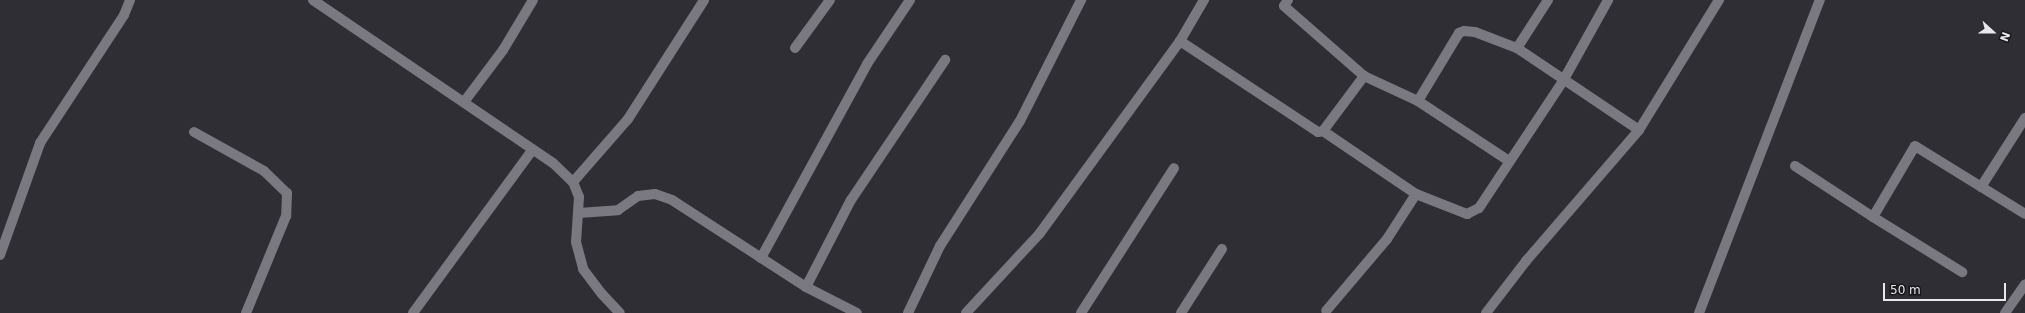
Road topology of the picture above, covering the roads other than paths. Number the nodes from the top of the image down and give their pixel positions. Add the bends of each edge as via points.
1 (130, 0) edge
2 (313, 0) edge
3 (533, 0) edge
4 (704, 0) edge
5 (830, 0) edge
6 (910, 0) edge
7 (1081, 0) edge
8 (1204, 0) edge
9 (1288, 0) edge
10 (1548, 0) edge
11 (1608, 0) edge
12 (1719, 0) edge
13 (1820, 0) edge
14 (1180, 41) junction
15 (795, 48) dead end
16 (1517, 48) junction
17 (945, 60) dead end
18 (1364, 76) junction
19 (1563, 81) junction
20 (1418, 101) junction
21 (464, 102) junction
22 (2025, 118) edge
23 (1639, 130) junction
24 (1323, 131) junction
25 (194, 132) dead end
26 (533, 149) junction
27 (1509, 161) junction
28 (1795, 166) dead end
29 (1174, 168) dead end
30 (573, 182) junction
31 (1981, 187) junction
32 (1416, 194) junction
33 (579, 213) junction
34 (2025, 214) edge
35 (1873, 217) junction
36 (1222, 249) dead end
37 (0, 255) edge
38 (761, 258) junction
39 (1962, 272) dead end
40 (806, 287) junction
41 (2023, 291) edge
42 (1326, 311) dead end
43 (246, 313) edge
44 (413, 313) edge
45 (620, 313) edge
46 (857, 313) edge
47 (908, 313) edge
48 (966, 313) edge
49 (1081, 313) edge
50 (1181, 313) edge
51 (1486, 313) edge
52 (1699, 313) edge
53 (2005, 313) edge

1 - 37 street via 124,15 40,143
2 - 21 street
3 - 21 street via 503,50
4 - 30 street via 628,119
5 - 15 street
6 - 38 street via 867,64
7 - 47 street via 1020,121 940,246
8 - 14 street
9 - 18 street via 1284,6
10 - 16 street
11 - 19 street
12 - 23 street
13 - 52 street
14 - 24 street via 1318,132
14 - 48 street via 1040,234
16 - 19 street
16 - 20 street via 1475,32 1459,33
17 - 40 street via 851,200
18 - 20 street
18 - 24 street
19 - 23 street
19 - 27 street
20 - 27 street
21 - 26 street
22 - 31 street
23 - 51 street via 1526,261
24 - 32 street
25 - 43 street via 264,171 287,193 286,216
26 - 30 street via 554,163
26 - 44 street
27 - 32 street via 1479,208 1467,214
28 - 35 street
29 - 49 street
30 - 33 street via 579,197
31 - 34 street
31 - 35 street via 1915,146
32 - 42 street via 1387,239
33 - 38 street via 618,210 638,196 655,194 672,200
33 - 45 street via 576,242 583,269
35 - 39 street
36 - 50 street
38 - 40 street
40 - 46 street
41 - 53 street

